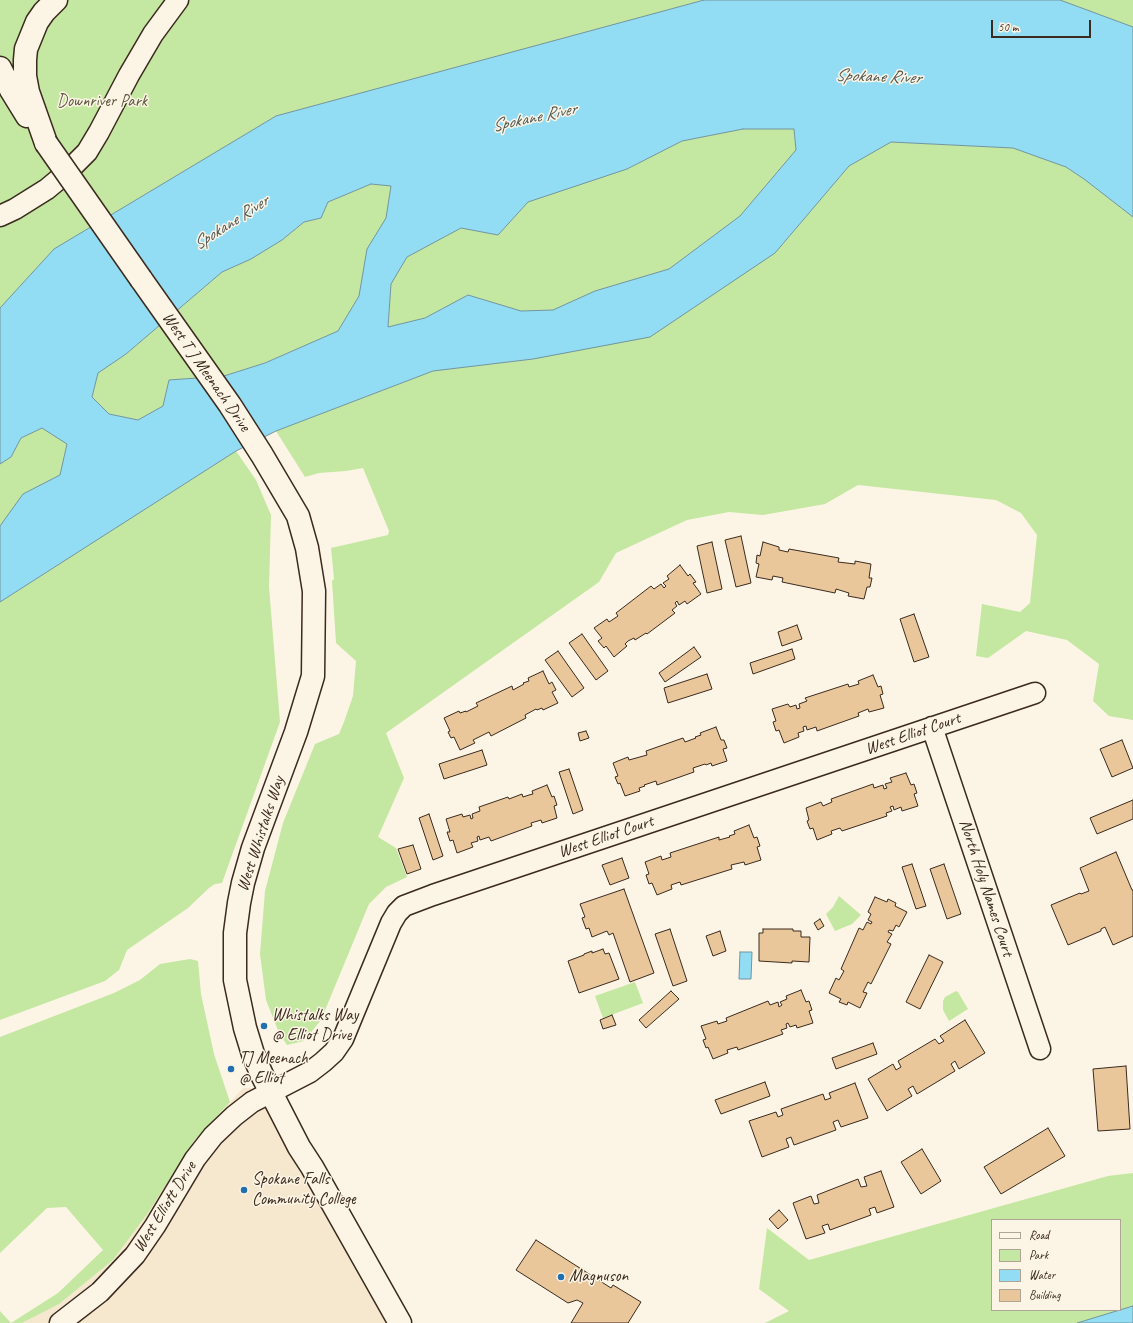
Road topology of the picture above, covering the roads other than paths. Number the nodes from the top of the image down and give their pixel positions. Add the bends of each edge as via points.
1 (56, 0) edge
2 (178, 0) edge
3 (0, 68) edge
4 (0, 102) edge
5 (46, 143) junction
6 (0, 216) edge
7 (314, 622) joint
8 (1034, 693) dead end
9 (932, 727) junction
10 (1040, 1049) dead end
11 (270, 1092) junction
12 (60, 1323) edge
13 (400, 1323) edge

1 - 5 main road via 37,22 26,49 25,60 28,92
2 - 6 street via 129,75 87,152 48,189
3 - 5 main road via 11,90
4 - 5 main road
5 - 7 main road, West T J Meenach Drive, bridge via 230,405 298,516 307,548 314,591
7 - 11 main road, West Whistalks Way via 313,676 296,732 247,868 236,919 234,960 238,997 249,1043
8 - 9 street, West Elliot Court
9 - 10 street, North Holy Names Court
9 - 11 street, West Elliot Court via 407,904 391,923 338,1047 316,1068
11 - 12 street, West Elliott Drive via 244,1108 213,1136 195,1159 135,1255 100,1292
11 - 13 main road, West Whistalks Way

